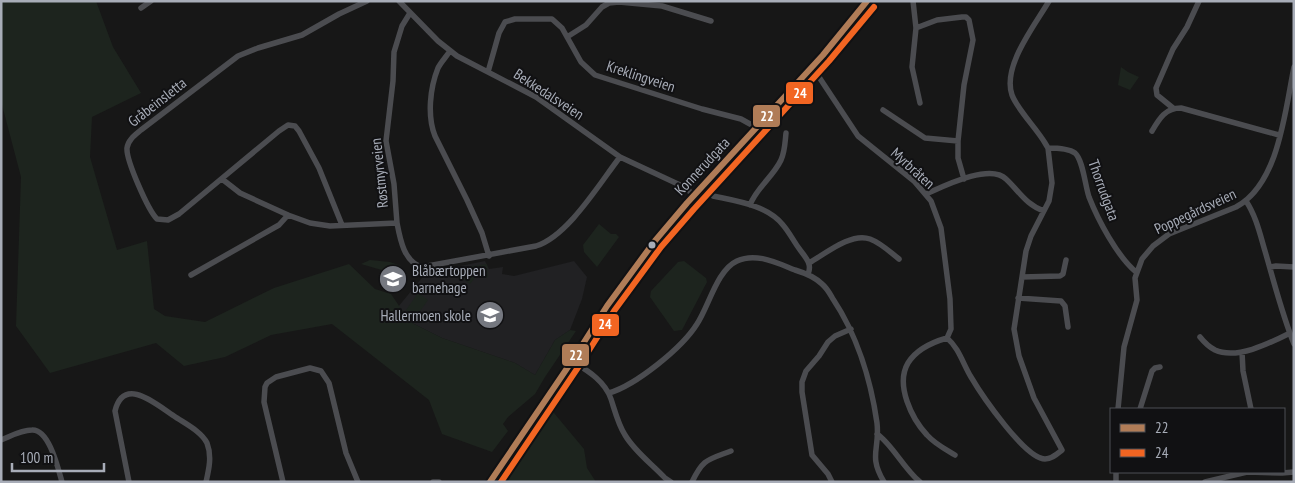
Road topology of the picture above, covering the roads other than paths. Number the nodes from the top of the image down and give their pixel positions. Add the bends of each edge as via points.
1 (151, 1) edge
2 (367, 1) edge
3 (399, 1) edge
4 (867, 1) edge
5 (913, 1) edge
6 (1050, 1) edge
7 (1199, 1) edge
8 (142, 8) dead end
9 (410, 13) junction
10 (711, 21) dead end
11 (916, 28) junction
12 (567, 37) junction
13 (450, 51) junction
14 (1294, 67) edge
15 (811, 68) junction
16 (488, 72) junction
17 (920, 103) dead end
18 (1173, 108) junction
19 (883, 110) dead end
20 (756, 128) junction
21 (1152, 131) dead end
22 (786, 133) dead end
23 (1279, 135) junction
24 (958, 142) junction
25 (1048, 148) junction
26 (620, 157) junction
27 (222, 179) junction
28 (964, 179) junction
29 (695, 194) junction
30 (926, 194) junction
31 (713, 196) dead end
32 (1246, 201) junction
33 (750, 205) junction
34 (1044, 211) junction
35 (288, 216) junction
36 (397, 223) junction
37 (342, 225) junction
38 (489, 256) junction
39 (899, 259) dead end
40 (1066, 260) dead end
41 (809, 263) junction
42 (1270, 267) junction
43 (1294, 267) edge
44 (1136, 272) junction
45 (808, 274) junction
46 (190, 275) dead end
47 (1022, 277) junction
48 (1018, 298) junction
49 (1068, 327) dead end
50 (851, 329) junction
51 (1290, 333) junction
52 (1200, 337) dead end
53 (947, 338) junction
54 (1294, 344) edge
55 (1242, 352) junction
56 (572, 361) junction
57 (1160, 367) dead end
58 (609, 393) junction
59 (1118, 408) edge
60 (1140, 408) edge
61 (1250, 408) edge
62 (877, 434) junction
63 (1, 440) edge
64 (731, 452) dead end
65 (956, 455) dead end
66 (878, 472) junction
67 (1243, 473) edge
68 (62, 482) edge
69 (129, 482) edge
70 (206, 482) edge
71 (283, 482) edge
72 (358, 482) edge
73 (432, 482) edge
74 (439, 482) edge
75 (490, 482) edge
76 (496, 482) edge
77 (671, 482) edge
78 (692, 482) edge
79 (832, 482) edge
80 (880, 482) edge
81 (884, 482) edge
82 (920, 482) edge
83 (1205, 482) edge

1 - 8 street
2 - 27 street, Gråbeinsletta via 302,35 238,56 141,130 128,146 132,167 150,211 157,219 173,218
3 - 9 street, Bekkedalsveien
4 - 15 main road, Konnerudgata
5 - 11 street
6 - 25 street via 1017,55 1011,86 1013,96
7 - 18 street via 1156,88 1157,94
9 - 13 street, Bekkedalsveien
9 - 36 street, Røstmyrveien via 394,52 386,141
10 - 12 street via 662,6 609,3 586,25
11 - 17 street via 912,62
11 - 24 street via 937,20 966,17 969,20 973,40
12 - 16 street, Kreklingveien via 558,23 548,18 507,21 501,27
12 - 20 street, Kreklingveien via 581,62 595,75 741,119
13 - 16 street, Bekkedalsveien
13 - 38 street via 435,78 431,124 482,233
14 - 23 street, Poppegårdsveien
15 - 20 main road, Konnerudgata
15 - 30 street, Myrbråten via 858,136
16 - 26 street, Bekkedalsveien via 536,97
18 - 21 street via 1160,118
18 - 23 street
19 - 24 street via 926,138
20 - 29 main road, Konnerudgata
22 - 33 street via 780,162 756,192
23 - 32 street, Poppegårdsveien via 1265,179
24 - 28 street via 958,158
25 - 34 street via 1052,184
25 - 44 street, Thorrudgata via 1076,154 1098,218 1126,263
26 - 29 street, Bekkedalsveien
26 - 38 street via 574,218 553,238 536,246
27 - 35 street, Røstmyrveien via 234,190
27 - 37 street, Gråbeinsletta via 279,131 288,125 295,126 319,168
28 - 30 street
28 - 34 street via 992,173 1005,177 1028,204
29 - 56 main road, Konnerudgata via 641,259
30 - 53 street, Myrbråten via 937,213 944,243 952,321
31 - 33 street
32 - 42 street via 1253,212
32 - 44 street, Poppegårdsveien via 1160,239 1145,253
33 - 41 street via 779,220
34 - 47 street via 1031,236
35 - 37 street, Røstmyrveien via 310,223
35 - 46 street via 279,225
36 - 37 street, Røstmyrveien
36 - 38 street via 404,248 418,266
39 - 41 street via 869,239 858,237
40 - 47 street via 1060,276
41 - 45 street
42 - 43 street
42 - 51 street
44 - 59 street via 1137,300 1126,341
45 - 50 street via 825,286
45 - 58 street via 755,257 733,263 681,346 630,383
47 - 48 street
48 - 49 street via 1061,301 1065,306
48 - 53 street via 1014,328 1019,356 1034,398 1062,450 1053,457 1038,458 1029,451 989,407 956,347
50 - 62 street via 870,393
50 - 79 street via 828,342 806,371 802,382 812,455
51 - 54 street
51 - 55 street via 1264,346
52 - 55 street via 1217,350
53 - 65 street via 930,345 910,361 906,370 905,393 916,422 934,442
55 - 61 street
56 - 58 street via 597,378
56 - 75 main road, Konnerudgata
56 - 76 main road, Konnerudgata via 562,383
57 - 60 street via 1152,371
58 - 77 street via 628,440
62 - 66 street via 875,462
62 - 82 street
63 - 68 street via 26,431 41,432
64 - 78 street via 701,464
66 - 80 street
66 - 81 street
67 - 83 street
69 - 70 street via 115,411 118,401 133,393 151,400 205,440 210,460
71 - 72 street via 264,391 267,383 276,377 310,368 321,371 327,378 346,453
73 - 74 street

